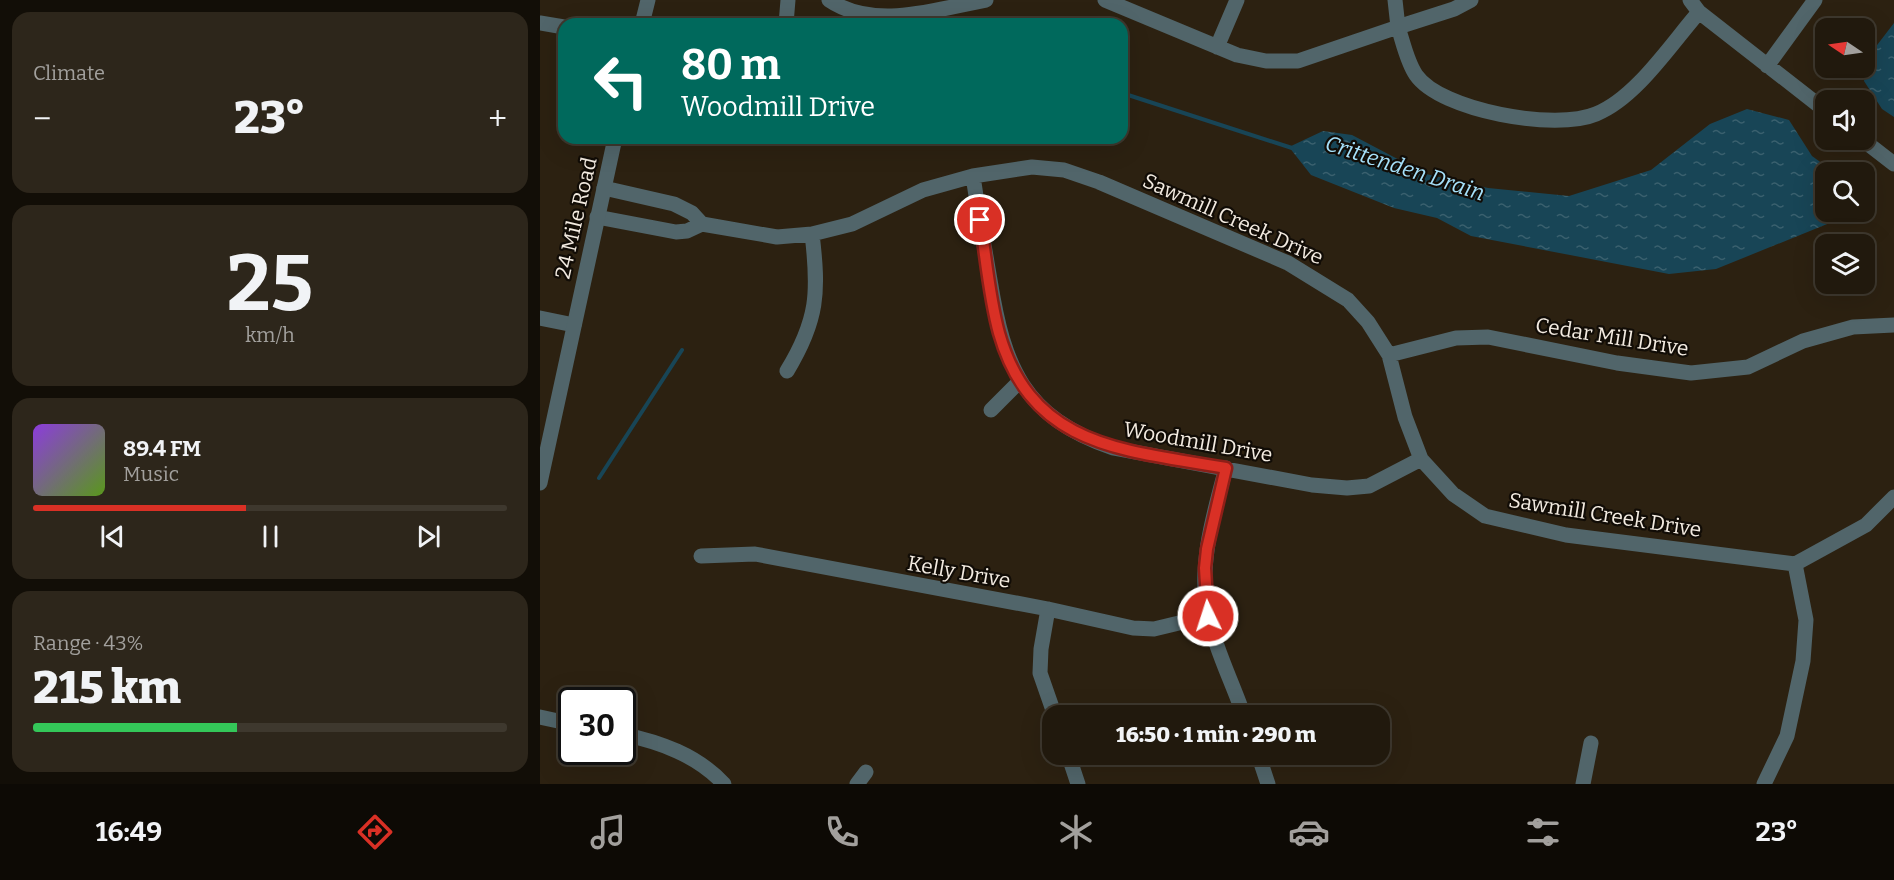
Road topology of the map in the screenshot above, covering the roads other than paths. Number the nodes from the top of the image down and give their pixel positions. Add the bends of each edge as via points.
1 (648, 0) edge
2 (788, 0) edge
3 (829, 0) edge
4 (986, 0) edge
5 (1105, 0) edge
6 (1237, 0) edge
7 (1395, 0) edge
8 (1471, 0) edge
9 (1815, 0) edge
10 (1694, 6) edge
11 (644, 18) edge
12 (786, 18) edge
13 (540, 23) edge
14 (558, 26) edge
15 (1398, 27) junction
16 (1217, 47) junction
17 (1767, 66) junction
18 (1815, 103) edge
19 (614, 144) edge
20 (1875, 149) edge
21 (1894, 164) edge
22 (973, 176) junction
23 (604, 188) junction
24 (597, 217) junction
25 (702, 224) junction
26 (812, 234) junction
27 (540, 318) edge
28 (574, 325) junction
29 (1894, 325) edge
30 (1389, 355) junction
31 (787, 371) dead end
32 (1020, 381) junction
33 (991, 410) dead end
34 (1420, 459) junction
35 (1226, 468) junction
36 (540, 483) edge
37 (1894, 497) edge
38 (701, 556) dead end
39 (1795, 564) junction
40 (1048, 609) junction
41 (1208, 616) junction
42 (1051, 705) edge
43 (1240, 705) edge
44 (540, 717) edge
45 (558, 721) edge
46 (636, 737) edge
47 (1591, 743) dead end
48 (1072, 765) edge
49 (1262, 765) edge
50 (724, 784) edge
51 (1078, 784) edge
52 (1268, 784) edge
53 (1583, 784) edge
54 (1764, 784) edge

1 - 11 street
2 - 12 street
3 - 4 street via 851,12 884,17
5 - 16 street
6 - 16 street
7 - 15 street
8 - 15 street
9 - 17 street
10 - 15 street via 1626,96 1596,115 1565,121 1536,121 1436,93 1416,75
10 - 17 street
13 - 14 street
15 - 16 street via 1298,61 1251,59
17 - 18 street
19 - 23 street, 24 Mile Road
20 - 21 street
22 - 26 street, Sawmill Creek Drive via 923,190 852,224
22 - 30 street, Sawmill Creek Drive via 1032,167 1064,170 1288,263 1348,300
22 - 32 street, Woodmill Drive via 998,331
23 - 24 street, 24 Mile Road
23 - 25 street, Sawmill Creek Drive via 674,204 692,213
24 - 25 street, Sawmill Creek Drive via 676,232
24 - 28 street, 24 Mile Road
25 - 26 street, Sawmill Creek Drive via 777,237
26 - 31 street via 817,297 802,346
27 - 28 street
28 - 36 street, 24 Mile Road
29 - 30 street, Cedar Mill Drive via 1853,327 1803,341 1748,367 1690,373 1488,337 1456,338
30 - 34 street, Sawmill Creek Drive
32 - 33 street
32 - 35 street, Woodmill Drive via 1036,403 1083,437 1113,448
34 - 35 street, Woodmill Drive via 1369,486 1347,488
34 - 39 street, Sawmill Creek Drive via 1439,482 1470,507 1512,524 1566,535
35 - 41 street via 1207,549
37 - 39 street via 1866,525
38 - 40 street, Kelly Drive via 755,554
39 - 54 street via 1806,620 1803,661 1787,736
40 - 41 street, Kelly Drive via 1154,629
40 - 42 street via 1040,673
41 - 43 street
44 - 45 street
46 - 50 street via 663,744 691,758
47 - 53 street
48 - 51 street
49 - 52 street

